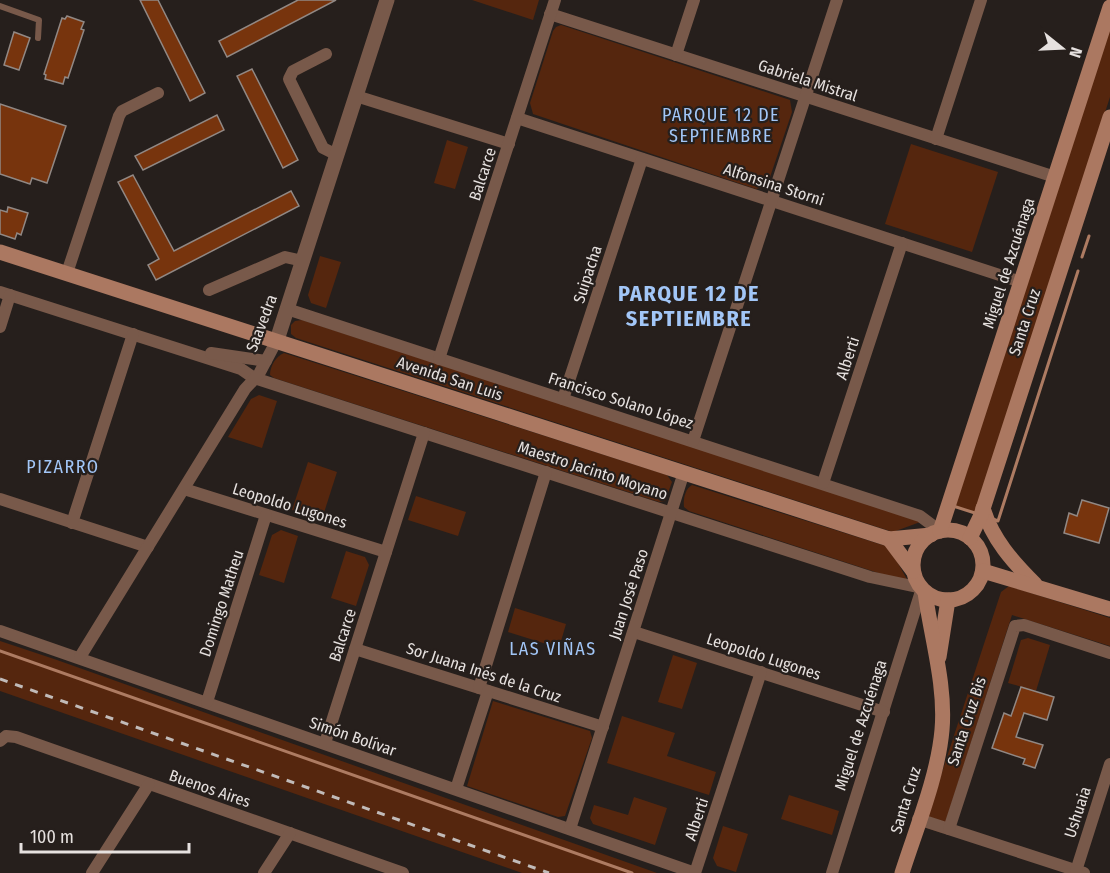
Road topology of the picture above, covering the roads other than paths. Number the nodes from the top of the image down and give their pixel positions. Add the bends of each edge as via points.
1 (387, 0) edge
2 (555, 0) edge
3 (694, 0) edge
4 (837, 0) edge
5 (981, 0) edge
6 (0, 6) edge
7 (1110, 7) edge
8 (550, 14) junction
9 (38, 38) dead end
10 (326, 54) dead end
11 (676, 55) junction
12 (158, 93) dead end
13 (356, 96) junction
14 (805, 97) junction
15 (1110, 117) edge
16 (517, 118) junction
17 (936, 139) junction
18 (509, 144) junction
19 (337, 155) junction
20 (642, 159) junction
21 (1054, 177) junction
22 (772, 201) junction
23 (902, 243) junction
24 (0, 252) edge
25 (303, 261) junction
26 (67, 273) junction
27 (1021, 282) junction
28 (209, 290) dead end
29 (5, 293) edge
30 (287, 309) junction
31 (0, 327) edge
32 (133, 334) junction
33 (277, 340) junction
34 (169, 345) junction
35 (439, 359) junction
36 (266, 361) junction
37 (255, 378) junction
38 (563, 399) junction
39 (424, 433) junction
40 (693, 441) junction
41 (546, 472) junction
42 (684, 472) junction
43 (823, 483) junction
44 (184, 489) junction
45 (0, 500) edge
46 (983, 508) junction
47 (671, 513) junction
48 (266, 515) junction
49 (72, 522) junction
50 (935, 533) junction
51 (970, 537) junction
52 (889, 539) junction
53 (148, 547) junction
54 (386, 552) junction
55 (983, 571) junction
56 (913, 572) junction
57 (1037, 586) junction
58 (924, 590) junction
59 (948, 600) junction
60 (1110, 609) edge
61 (0, 631) edge
62 (633, 632) junction
63 (355, 649) junction
64 (1110, 653) edge
65 (80, 657) junction
66 (938, 666) junction
67 (761, 672) junction
68 (483, 689) junction
69 (207, 702) junction
70 (884, 712) junction
71 (603, 727) junction
72 (3, 738) edge
73 (325, 743) junction
74 (1110, 764) edge
75 (149, 784) junction
76 (456, 789) junction
77 (918, 819) junction
78 (949, 829) junction
79 (570, 830) junction
80 (290, 833) junction
81 (1080, 872) edge
82 (92, 873) edge
83 (264, 873) edge
84 (403, 873) edge
85 (695, 873) edge
86 (832, 873) edge
87 (902, 873) edge

1 - 13 street, Saavedra
2 - 8 street, Balcarce
3 - 11 street
4 - 14 street
5 - 17 street
6 - 9 lane via 39,20
7 - 21 main road, Miguel de Azcuénaga
8 - 11 street, Gabriela Mistral
8 - 16 street, Balcarce
10 - 19 street via 293,71 289,78 323,148
11 - 14 street, Gabriela Mistral
12 - 26 street via 119,116
13 - 18 street
13 - 19 street, Saavedra
14 - 17 street, Gabriela Mistral
14 - 22 street
15 - 46 main road, Santa Cruz
16 - 18 street, Balcarce
16 - 20 street, Alfonsina Storni
17 - 21 street, Gabriela Mistral
18 - 35 street, Balcarce
19 - 25 street, Saavedra
20 - 22 street, Alfonsina Storni
20 - 38 street, Suipacha
21 - 27 main road, Miguel de Azcuénaga
22 - 23 street, Alfonsina Storni
22 - 40 street
23 - 27 street, Alfonsina Storni
23 - 43 street, Alberti
24 - 26 main road, Avenida San Luis
25 - 28 street via 285,257
25 - 30 street, Saavedra
26 - 33 main road, Avenida San Luis
27 - 50 main road, Miguel de Azcuénaga
29 - 31 street
29 - 32 street
30 - 33 street, Saavedra
30 - 35 street, Francisco Solano López
32 - 34 street
32 - 49 street
33 - 36 street, Saavedra
33 - 42 main road, Avenida San Luis
34 - 36 street
34 - 37 street via 244,370
35 - 38 street, Francisco Solano López
36 - 37 street, Saavedra
37 - 39 street, Maestro Jacinto Moyano
37 - 44 street, Saavedra
38 - 40 street, Francisco Solano López
39 - 41 street, Maestro Jacinto Moyano
39 - 54 street, Balcarce
40 - 43 street, Francisco Solano López
41 - 47 street, Maestro Jacinto Moyano
41 - 68 street
42 - 47 street, Juan José Paso
42 - 52 main road, Avenida San Luis
43 - 50 street, Francisco Solano López via 920,516
44 - 48 street, Leopoldo Lugones
44 - 53 street, Saavedra
45 - 49 street
46 - 51 main road, Santa Cruz
46 - 57 main road via 1002,548
47 - 58 street, Maestro Jacinto Moyano via 870,577
47 - 62 street, Juan José Paso
48 - 54 street, Leopoldo Lugones
48 - 69 street, Domingo Matheu
49 - 53 street
50 - 51 main road, Avenida San Luis via 960,532
50 - 52 main road, Avenida San Luis
50 - 56 main road via 917,548
51 - 55 main road via 978,547
52 - 56 main road
53 - 65 street, Saavedra
54 - 63 street, Balcarce
55 - 57 main road
55 - 59 main road via 971,592
56 - 58 main road
57 - 60 main road
58 - 59 main road
58 - 66 main road, Santa Cruz
58 - 70 street, Miguel de Azcuénaga
59 - 66 main road, Santa Cruz
61 - 65 street, Simón Bolívar
62 - 67 street, Leopoldo Lugones
62 - 71 street, Juan José Paso
63 - 68 street, Sor Juana Inés de la Cruz
63 - 73 street, Balcarce
64 - 78 street, Santa Cruz Bis via 1017,625
65 - 69 street, Simón Bolívar
66 - 77 main road, Santa Cruz via 940,743
67 - 70 street, Leopoldo Lugones
67 - 85 street, Alberti
68 - 71 street, Sor Juana Inés de la Cruz
68 - 76 street
69 - 73 street, Simón Bolívar
70 - 86 street, Miguel de Azcuénaga
71 - 79 street, Juan José Paso
72 - 75 street, Buenos Aires via 16,737
73 - 76 street, Simón Bolívar
74 - 81 street, Ushuaia
75 - 80 street, Buenos Aires
75 - 82 street
76 - 79 street, Simón Bolívar
77 - 78 street
77 - 87 main road, Santa Cruz
78 - 81 street
79 - 85 street, Simón Bolívar
80 - 83 street
80 - 84 street, Buenos Aires

